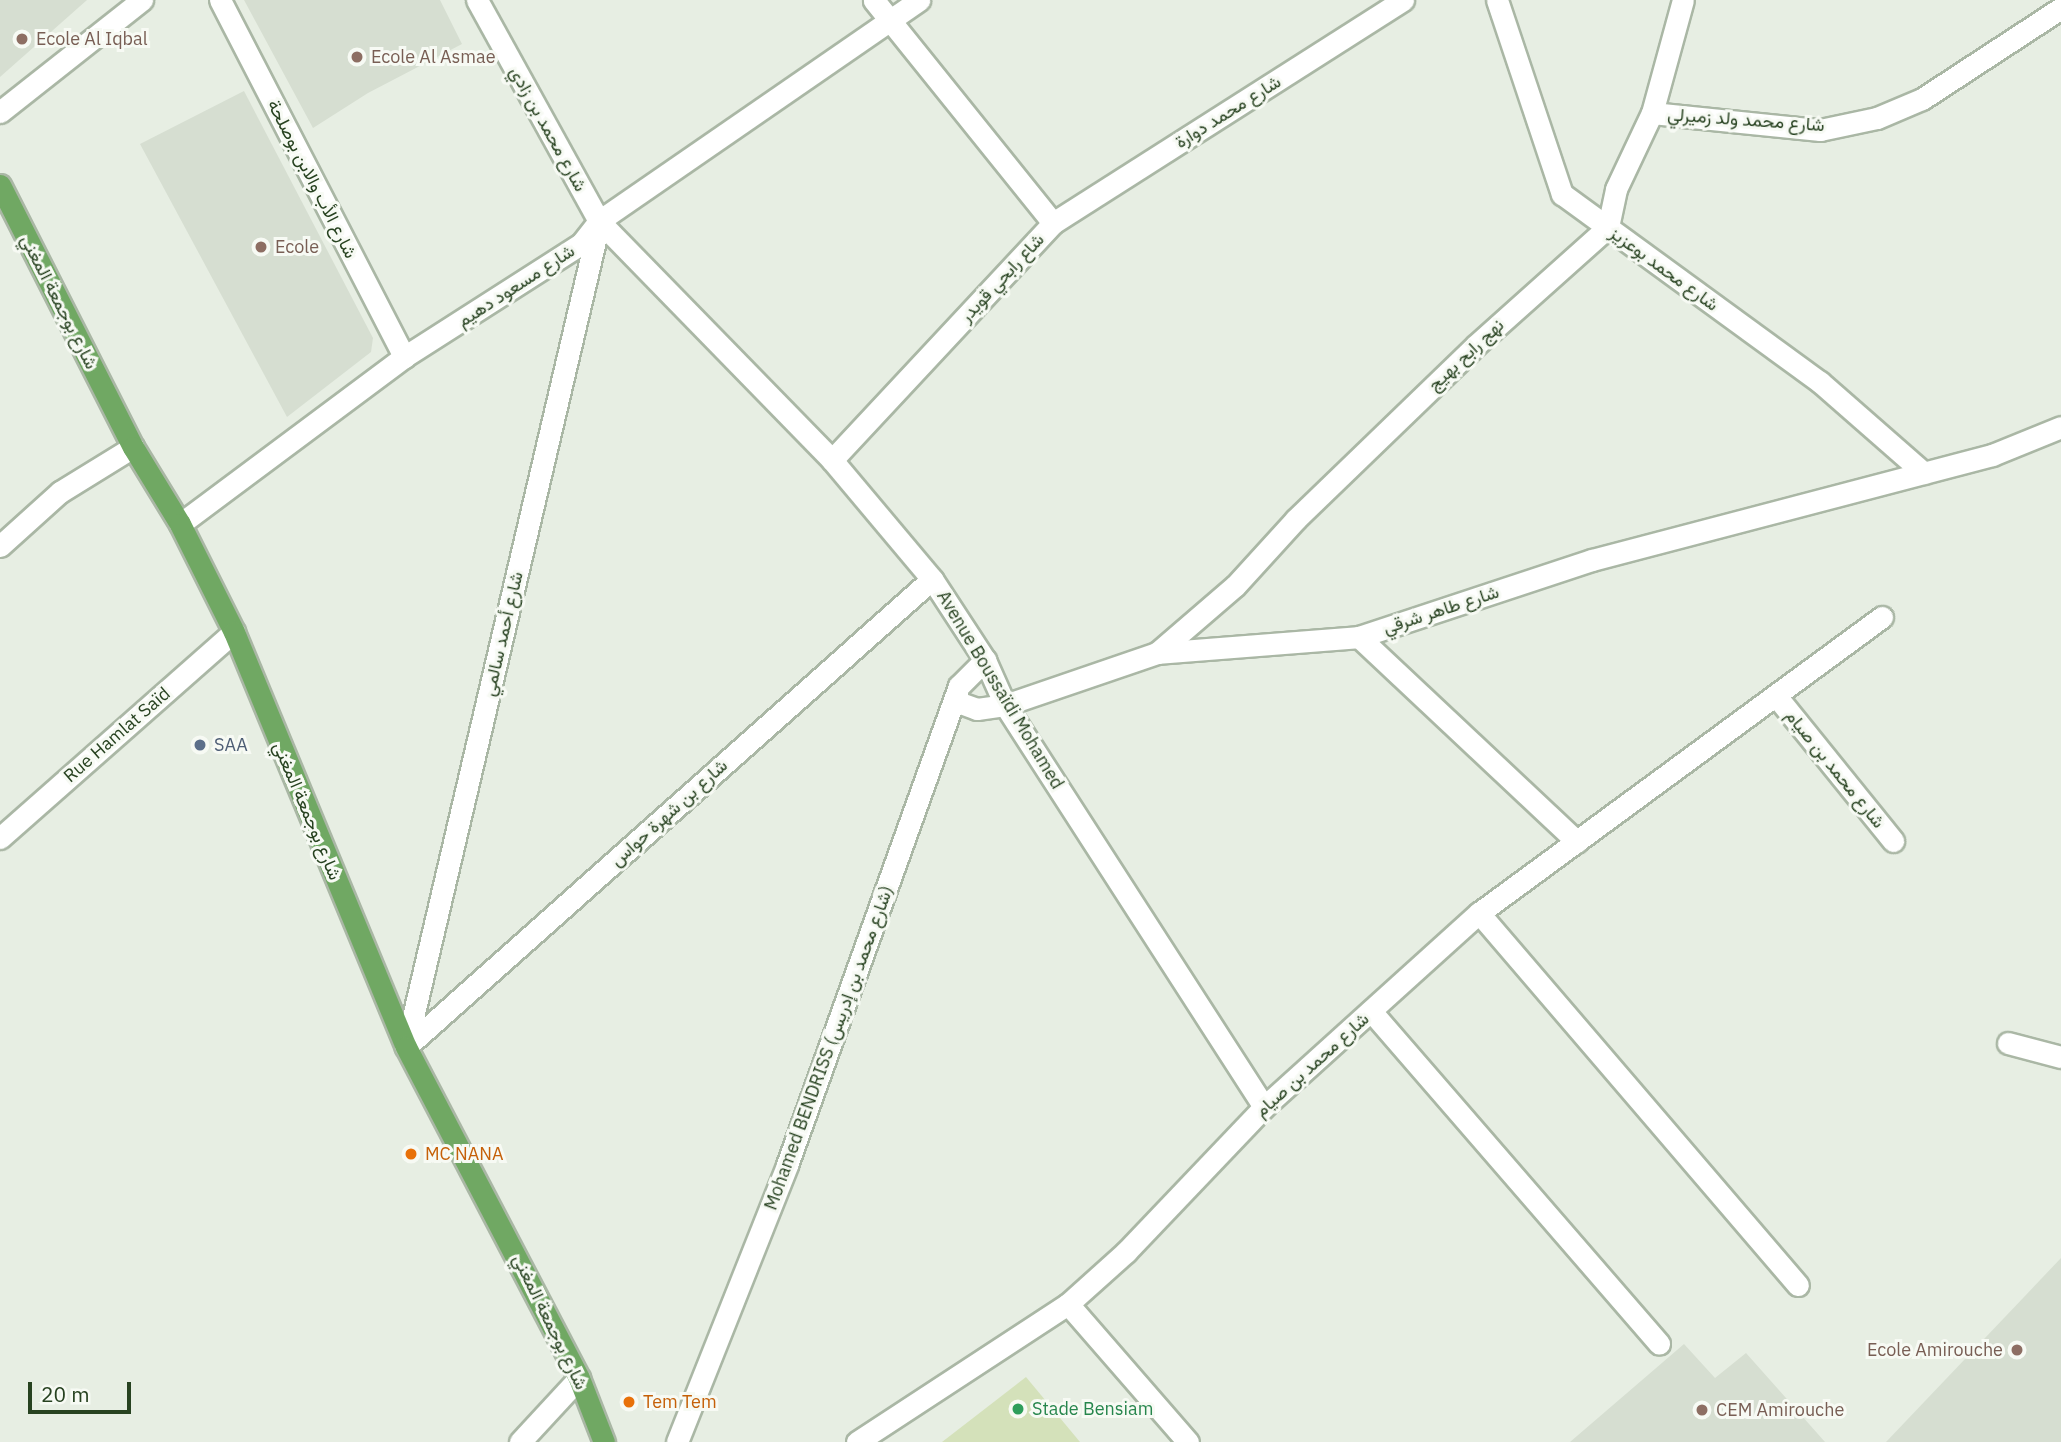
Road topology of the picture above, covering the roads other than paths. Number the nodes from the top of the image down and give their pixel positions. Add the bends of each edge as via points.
1 (142, 0) edge
2 (220, 0) edge
3 (477, 0) edge
4 (874, 0) edge
5 (919, 0) edge
6 (1403, 0) edge
7 (1497, 0) edge
8 (1683, 0) edge
9 (2061, 8) edge
10 (891, 20) junction
11 (0, 112) edge
12 (1652, 113) junction
13 (0, 185) edge
14 (599, 221) junction
15 (1053, 223) junction
16 (1608, 227) junction
17 (404, 357) junction
18 (2061, 427) edge
19 (133, 447) junction
20 (832, 460) junction
21 (1924, 473) junction
22 (180, 524) junction
23 (0, 546) edge
24 (932, 579) junction
25 (1882, 617) dead end
26 (234, 632) junction
27 (1359, 637) junction
28 (1157, 653) junction
29 (985, 660) junction
30 (1777, 697) junction
31 (955, 701) junction
32 (1005, 705) junction
33 (0, 838) edge
34 (1893, 841) dead end
35 (1577, 842) junction
36 (1479, 913) junction
37 (1371, 1011) junction
38 (2008, 1043) dead end
39 (406, 1047) junction
40 (2061, 1057) edge
41 (1264, 1107) junction
42 (1798, 1285) dead end
43 (1068, 1304) junction
44 (1659, 1343) dead end
45 (579, 1378) junction
46 (520, 1442) edge
47 (604, 1442) edge
48 (677, 1442) edge
49 (857, 1442) edge
50 (1188, 1442) edge

1 - 11 street
2 - 17 street, شارع الأب والابن بوصلحة
3 - 14 street, شارع محمد بن زادي
4 - 10 street, شاع رابحي قويدر
5 - 10 street, شارع مسعود دهيم
6 - 15 street, شارع محمد دوارة
7 - 16 street, شارع محمد بوعزيز via 1562,194
8 - 12 street
9 - 12 street, شارع محمد ولد زميرلي via 1922,99 1877,118 1820,130
10 - 14 street, شارع مسعود دهيم
10 - 15 street, شاع رابحي قويدر
12 - 16 street via 1616,189
13 - 19 main road, شارع بوجمعة المغني
14 - 17 street, شارع مسعود دهيم via 581,244
14 - 20 street, Avenue Boussaïdi Mohamed
14 - 39 street, شارع أحمد سالمي
15 - 20 street, شاع رابحي قويدر
16 - 21 street, شارع محمد بوعزيز via 1820,382
16 - 28 street, نهج رابح بهيج via 1475,346 1296,519 1235,586
17 - 22 street, شارع مسعود دهيم
18 - 21 street, شارع طاهر شرقي via 2032,442
19 - 22 main road, شارع بوجمعة المغني
19 - 23 street via 60,492
20 - 24 street, Avenue Boussaïdi Mohamed
21 - 27 street, شارع طاهر شرقي via 1592,560
22 - 26 main road, شارع بوجمعة المغني
24 - 29 street, Avenue Boussaïdi Mohamed
24 - 39 street, شارع بن شهرة حواس
25 - 30 street, شارع محمد بن صيام
26 - 33 street, Rue Hamlat Saïd
26 - 39 main road, شارع بوجمعة المغني
27 - 28 street, شارع طاهر شرقي
27 - 35 street
28 - 32 street, شارع طاهر شرقي
29 - 31 street, Mohamed BENDRISS (شارع محمد بن إدريس) via 963,678
29 - 32 street, Avenue Boussaïdi Mohamed
30 - 34 street, شارع محمد بن صيام
30 - 35 street, شارع محمد بن صيام
31 - 32 street, شارع طاهر شرقي via 977,709
31 - 48 street, Mohamed BENDRISS (شارع محمد بن إدريس) via 787,1165
32 - 41 street, Avenue Boussaïdi Mohamed
35 - 36 street, شارع محمد بن صيام
36 - 37 street, شارع محمد بن صيام
36 - 42 street
37 - 41 street, شارع محمد بن صيام
37 - 44 street
38 - 40 street
39 - 45 main road, شارع بوجمعة المغني
41 - 43 street, شارع محمد بن صيام via 1126,1252
43 - 49 street, شارع محمد بن صيام
43 - 50 street
45 - 46 street
45 - 47 main road, شارع بوجمعة المغني

